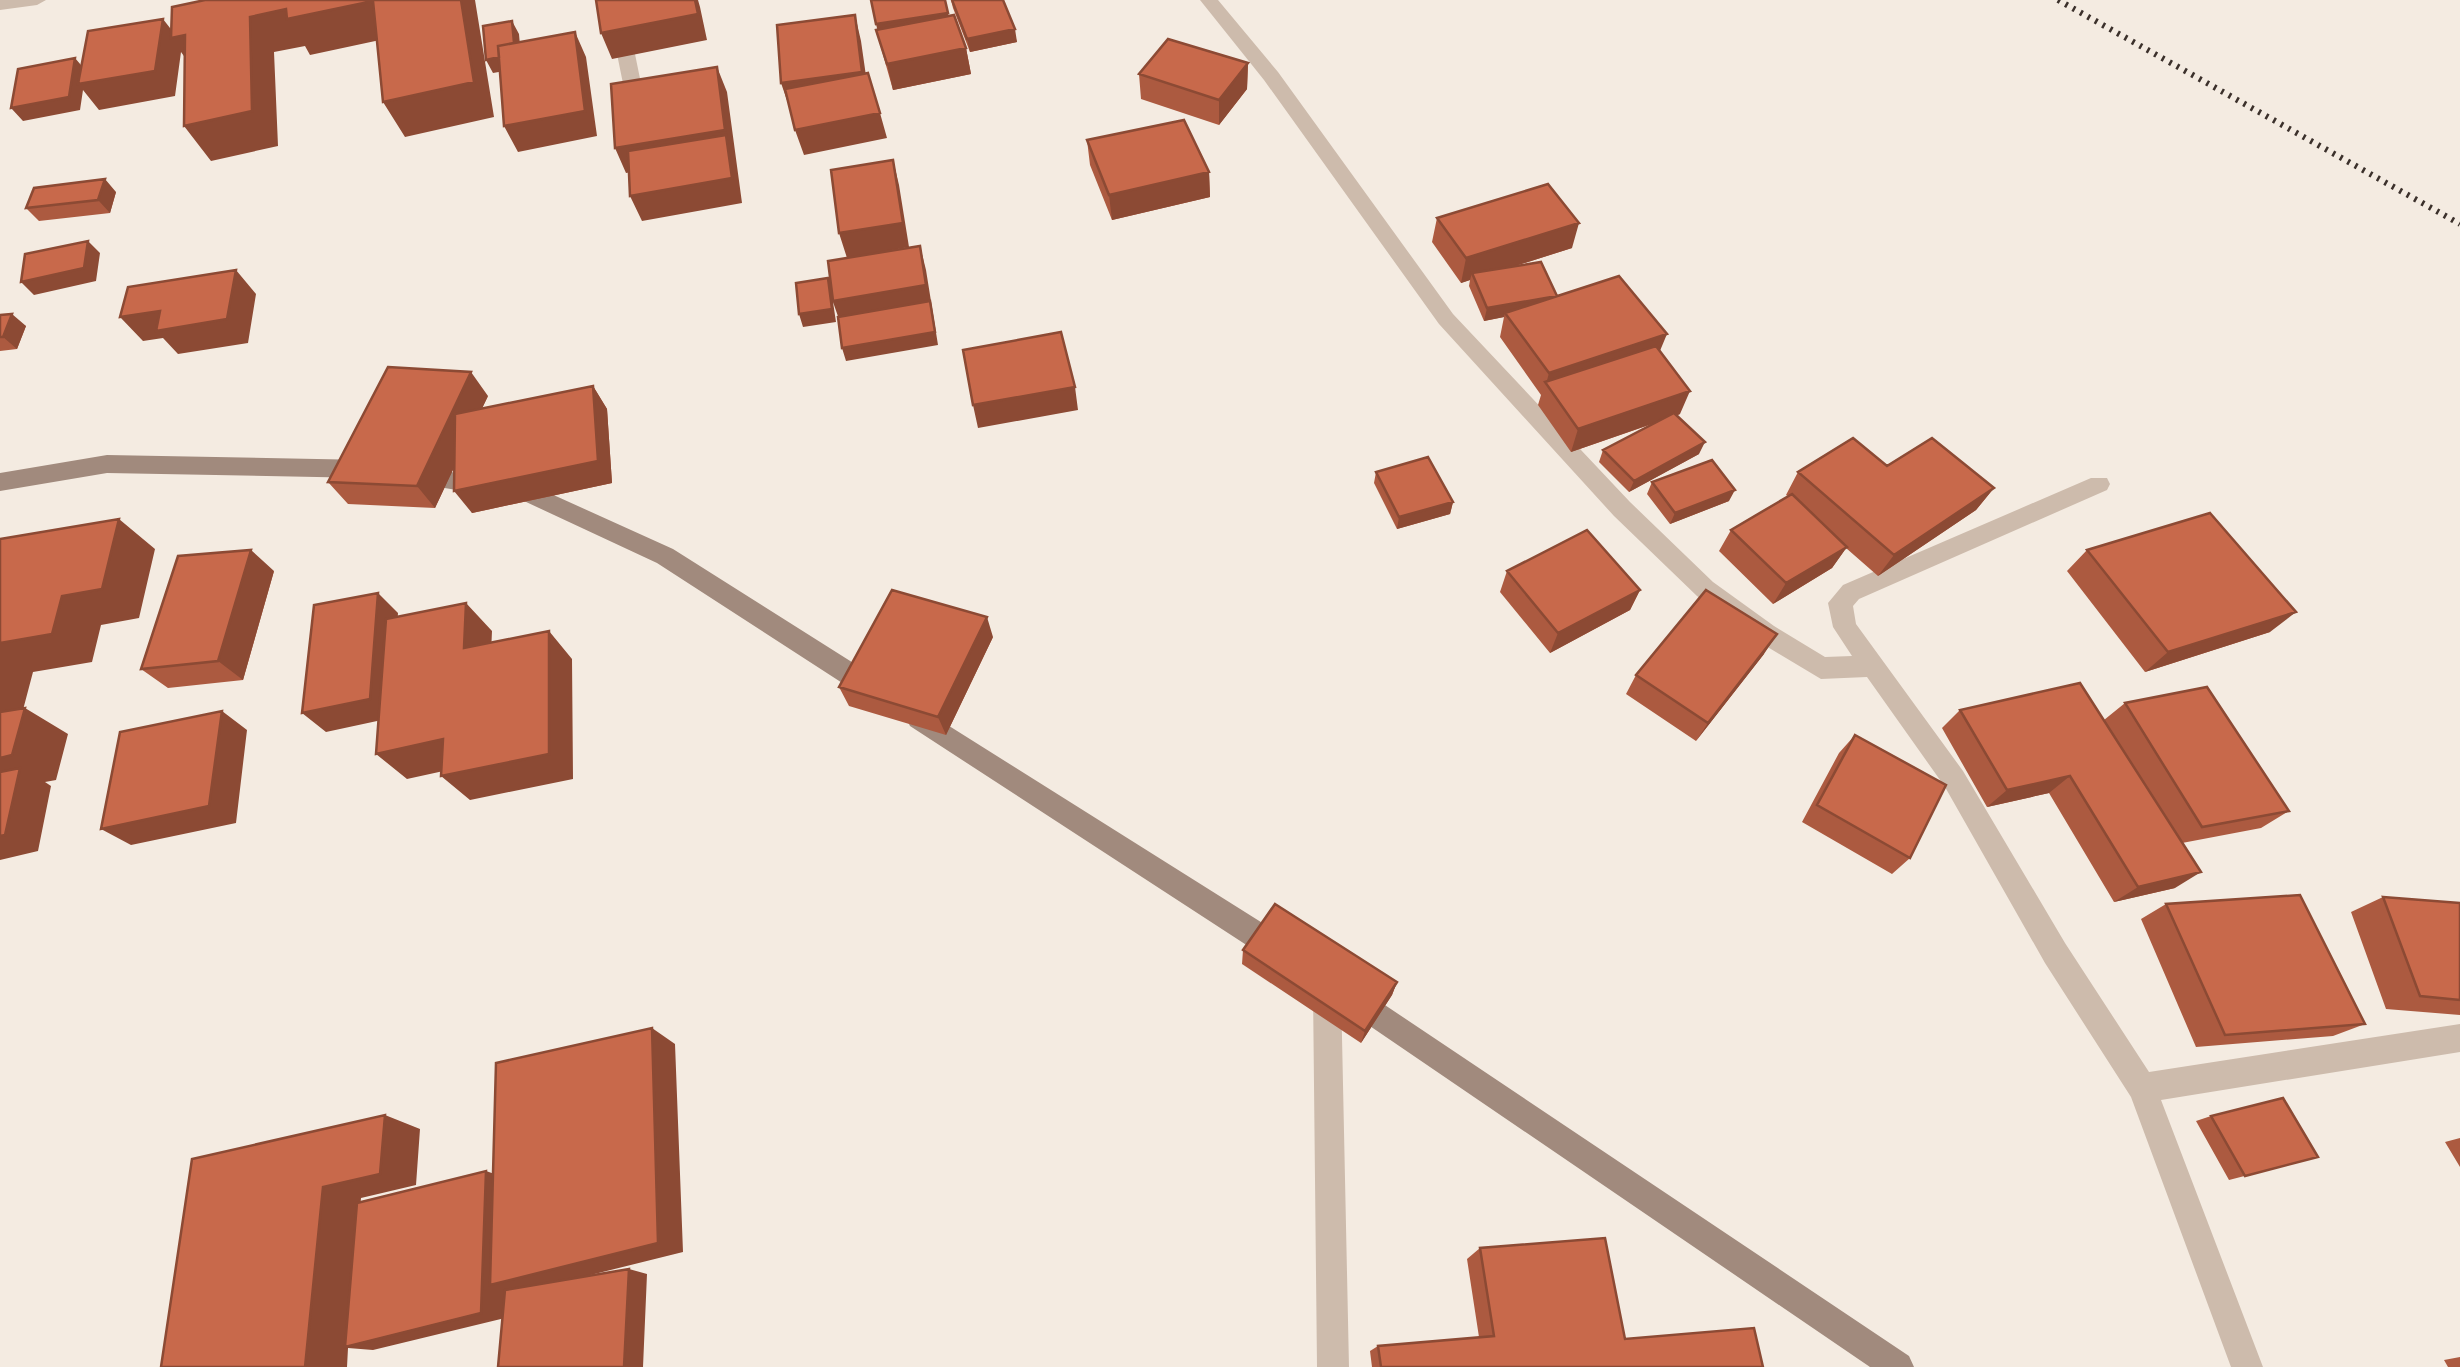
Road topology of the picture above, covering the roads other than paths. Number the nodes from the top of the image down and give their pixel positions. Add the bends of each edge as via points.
1 (37, 0) edge
2 (615, 0) edge
3 (1209, 0) edge
4 (0, 5) edge
5 (642, 132) edge
6 (0, 482) edge
7 (2099, 484) dead end
8 (1872, 666) junction
9 (1327, 980) junction
10 (2460, 1038) edge
11 (2142, 1088) junction
12 (1333, 1367) edge
13 (1898, 1367) edge
14 (2248, 1367) edge

1 - 4 street
2 - 5 street
3 - 8 street via 1446,319 1622,508 1705,588 1765,633 1822,668
6 - 9 street via 106,464 353,468 527,492 666,556
7 - 8 street via 1851,592 1840,614
8 - 11 street via 1954,779
9 - 12 street
9 - 13 street
10 - 11 street
11 - 14 street

